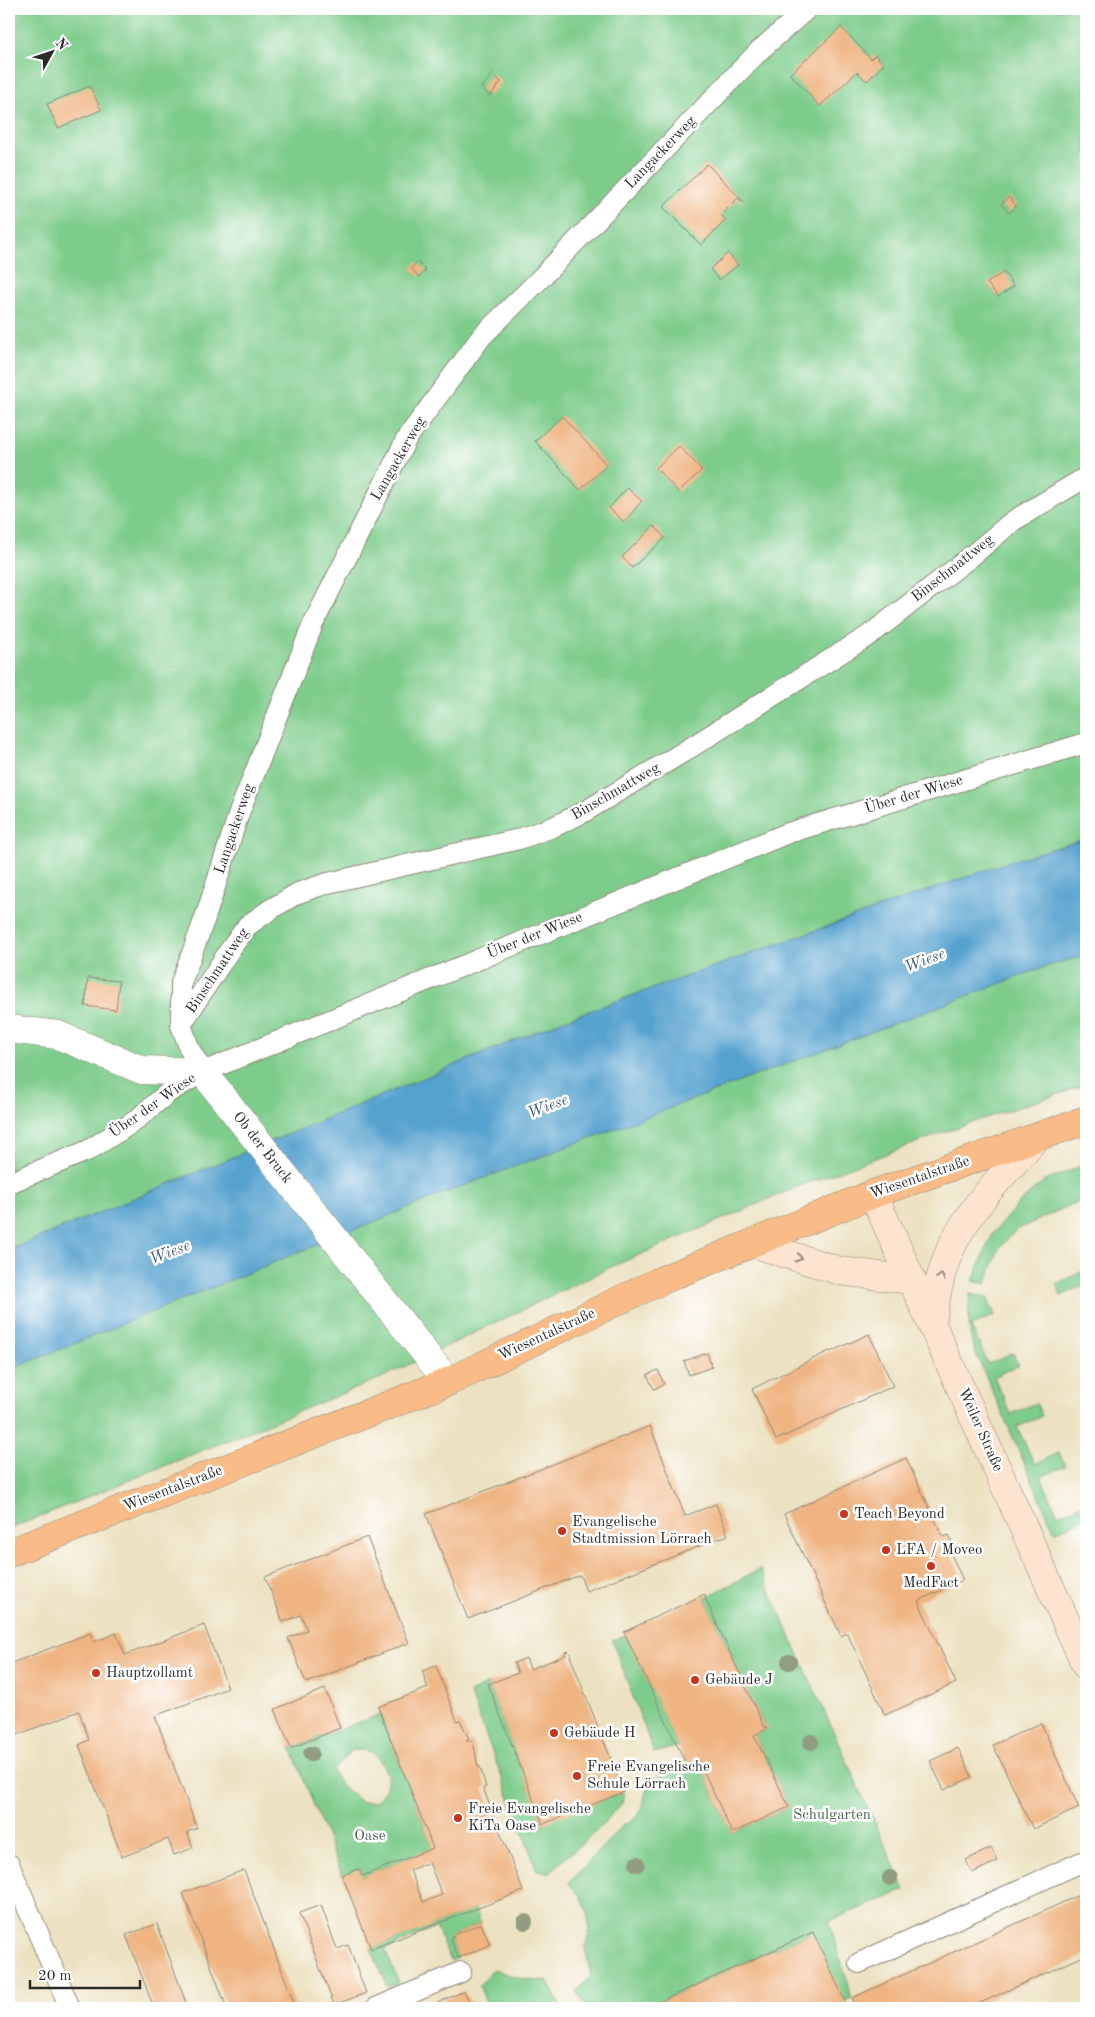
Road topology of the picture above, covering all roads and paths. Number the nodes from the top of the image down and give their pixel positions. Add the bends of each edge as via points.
1 (807, 9) edge
2 (1086, 477) edge
3 (1086, 743) edge
4 (181, 1025) junction
5 (9, 1029) edge
6 (210, 1082) junction
7 (1086, 1120) edge
8 (1037, 1137) junction
9 (9, 1183) edge
10 (872, 1194) junction
11 (752, 1243) junction
12 (911, 1280) junction
13 (932, 1324) junction
14 (448, 1382) junction
15 (9, 1554) edge
16 (1086, 1666) edge
17 (1086, 1860) edge
18 (9, 1864) edge
19 (859, 1963) dead end
20 (461, 1972) dead end
21 (385, 2005) edge
22 (70, 2008) edge

1 - 4 lane, Langackerweg via 759,51 482,336 408,438 313,624 239,813 181,983
2 - 4 lane, Binschmattweg via 1013,521 870,634 584,812 519,839 328,883 298,893 271,909 247,926
3 - 6 lane, Über der Wiese via 788,833
4 - 6 lane, Binschmattweg via 190,1050
5 - 6 street via 58,1035 142,1070
6 - 9 lane, Über der Wiese via 169,1092 135,1122 89,1150
6 - 14 street, Ob der Bruck
7 - 8 main road, Wiesentalstraße
8 - 10 main road, Wiesentalstraße
13 -> 8 street via 936,1293 950,1251 962,1228
10 - 11 main road, Wiesentalstraße
10 - 12 street, Weiler Straße
11 -> 12 street via 840,1271
11 - 14 main road, Wiesentalstraße via 662,1280
12 - 13 street, Weiler Straße
13 - 16 street, Weiler Straße
14 - 15 main road, Wiesentalstraße
17 - 19 lane
18 - 22 lane
20 - 21 lane

